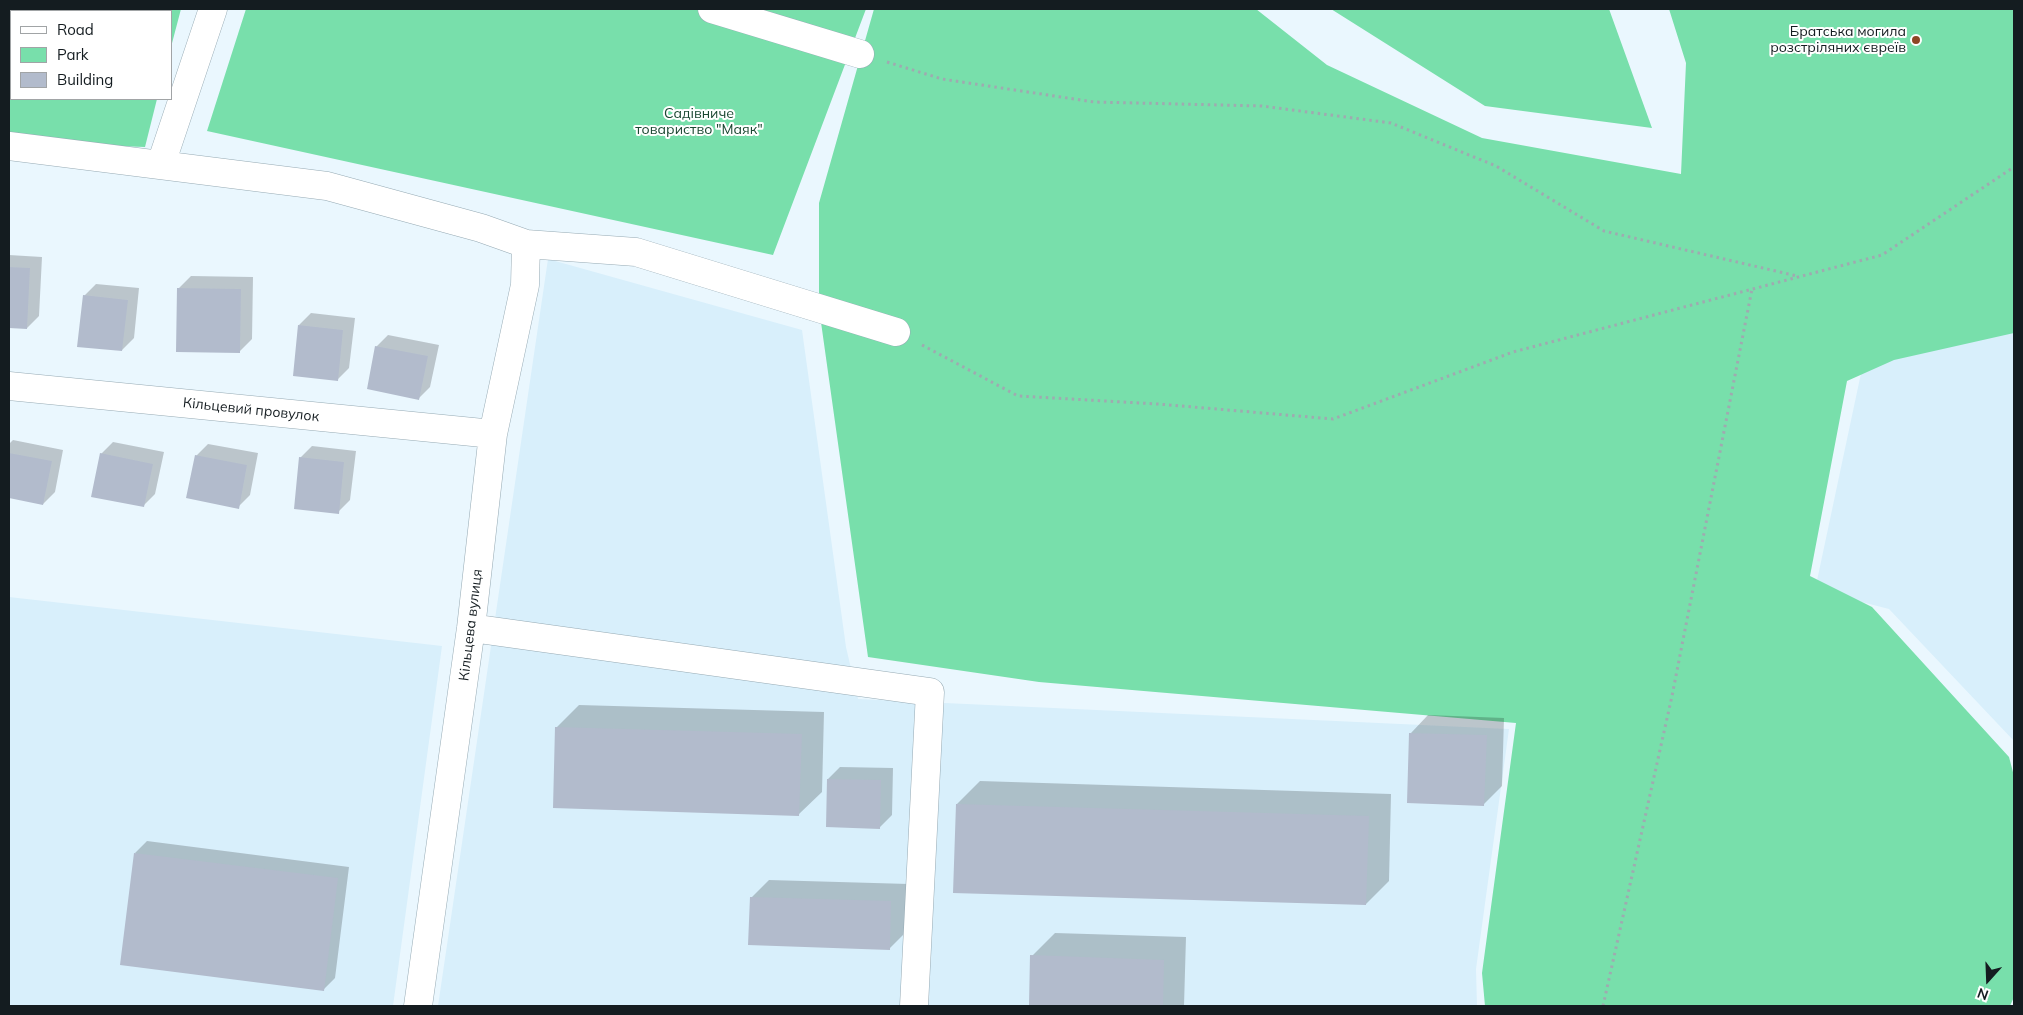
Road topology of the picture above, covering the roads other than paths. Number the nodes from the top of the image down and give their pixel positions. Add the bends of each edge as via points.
1 (213, 9) edge
2 (712, 9) edge
3 (860, 54) road end
4 (9, 146) edge
5 (161, 164) junction
6 (526, 244) junction
7 (896, 332) road end
8 (9, 386) edge
9 (493, 434) junction
10 (471, 628) junction
11 (418, 1006) edge
12 (914, 1006) edge

1 - 5 street
2 - 3 street
4 - 5 street
5 - 6 street via 327,186 481,228
6 - 7 street via 636,252
6 - 9 street, Кільцева вулиця via 525,285
8 - 9 street, Кільцевий провулок
9 - 10 street, Кільцева вулиця
10 - 11 street, Кільцева вулиця
10 - 12 street via 930,692

